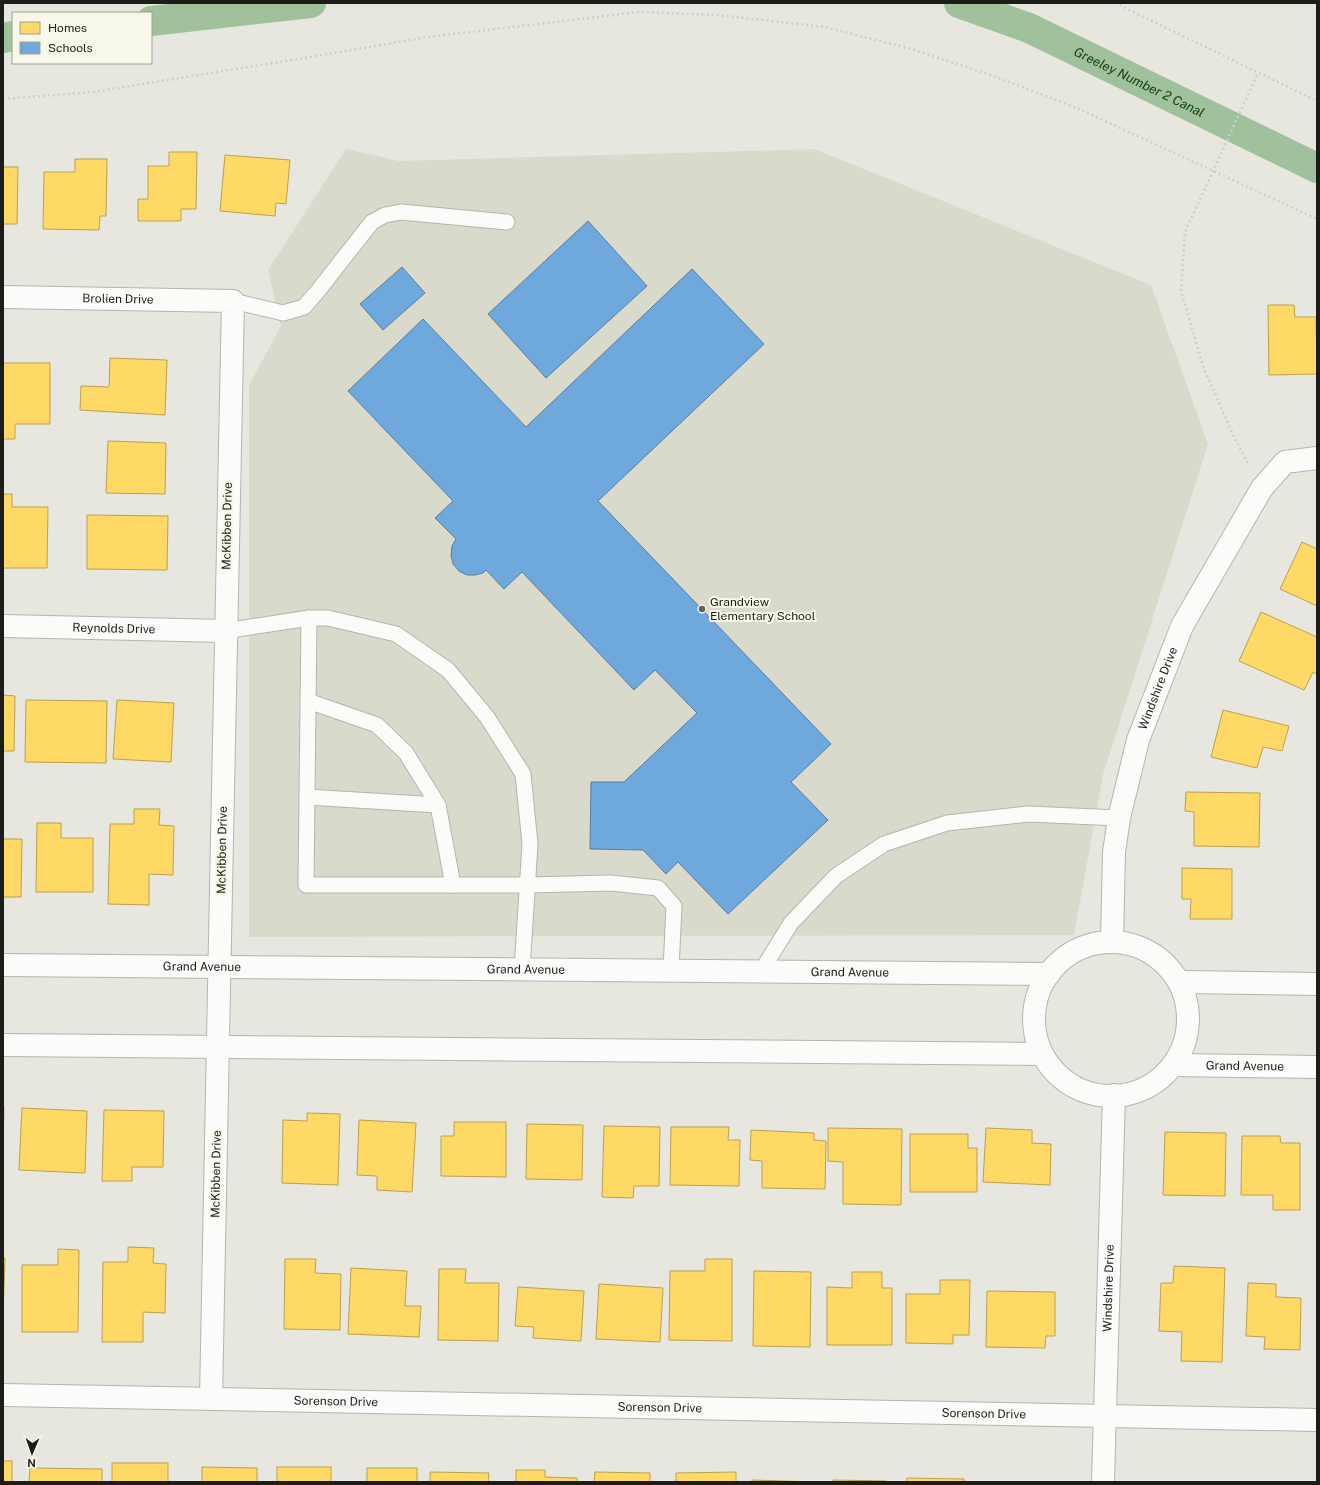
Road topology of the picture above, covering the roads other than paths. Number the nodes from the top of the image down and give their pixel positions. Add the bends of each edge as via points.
1 (507, 222) dead end
2 (3, 297) edge
3 (233, 301) junction
4 (1317, 458) edge
5 (309, 618) junction
6 (3, 626) edge
7 (225, 631) junction
8 (308, 701) junction
9 (307, 797) junction
10 (438, 805) junction
11 (1119, 818) junction
12 (452, 885) junction
13 (528, 885) junction
14 (1112, 942) junction
15 (3, 965) edge
16 (220, 967) junction
17 (522, 970) junction
18 (671, 970) junction
19 (762, 970) junction
20 (1049, 974) junction
21 (1181, 982) junction
22 (1317, 984) edge
23 (3, 1045) edge
24 (218, 1047) junction
25 (1041, 1054) junction
26 (1173, 1065) junction
27 (1317, 1067) edge
28 (1114, 1095) junction
29 (3, 1395) edge
30 (212, 1400) junction
31 (1105, 1416) junction
32 (1317, 1420) edge
33 (1103, 1482) edge

1 - 3 lane via 401,212 385,214 372,222 304,306 283,313
2 - 3 street, Brolien Drive
3 - 7 street, McKibben Drive
4 - 11 street, Windshire Drive via 1285,462 1262,488 1182,626 1138,740
5 - 7 lane
5 - 8 lane
5 - 13 lane via 328,618 396,634 448,670 482,711 523,774 530,844
6 - 7 street, Reynolds Drive
7 - 16 street, McKibben Drive
8 - 9 lane
8 - 10 lane via 377,725 406,753
9 - 10 lane
9 - 12 lane via 306,885
10 - 12 lane
11 - 14 street, Windshire Drive via 1114,852
11 - 19 lane via 1028,814 947,823 884,844 836,876 791,923
12 - 13 lane
13 - 17 lane
13 - 18 lane via 612,883 658,888 674,906
14 - 20 street via 1101,942 1078,949 1057,963
14 - 21 street via 1126,943 1149,951
15 - 16 street, Grand Avenue
16 - 17 street, Grand Avenue
16 - 24 street, McKibben Drive
17 - 18 street, Grand Avenue
18 - 19 street, Grand Avenue
19 - 20 street, Grand Avenue
20 - 25 street via 1042,982 1034,1006 1034,1031
21 - 22 street
21 - 26 street via 1188,1015 1185,1041
23 - 24 street
24 - 25 street
24 - 30 street, McKibben Drive
25 - 28 street via 1056,1074 1078,1089 1103,1096
26 - 27 street, Grand Avenue
26 - 28 street via 1154,1083 1130,1094
28 - 31 street, Windshire Drive
29 - 30 street, Sorenson Drive
30 - 31 street, Sorenson Drive
31 - 32 street, Sorenson Drive
31 - 33 street, Windshire Drive

